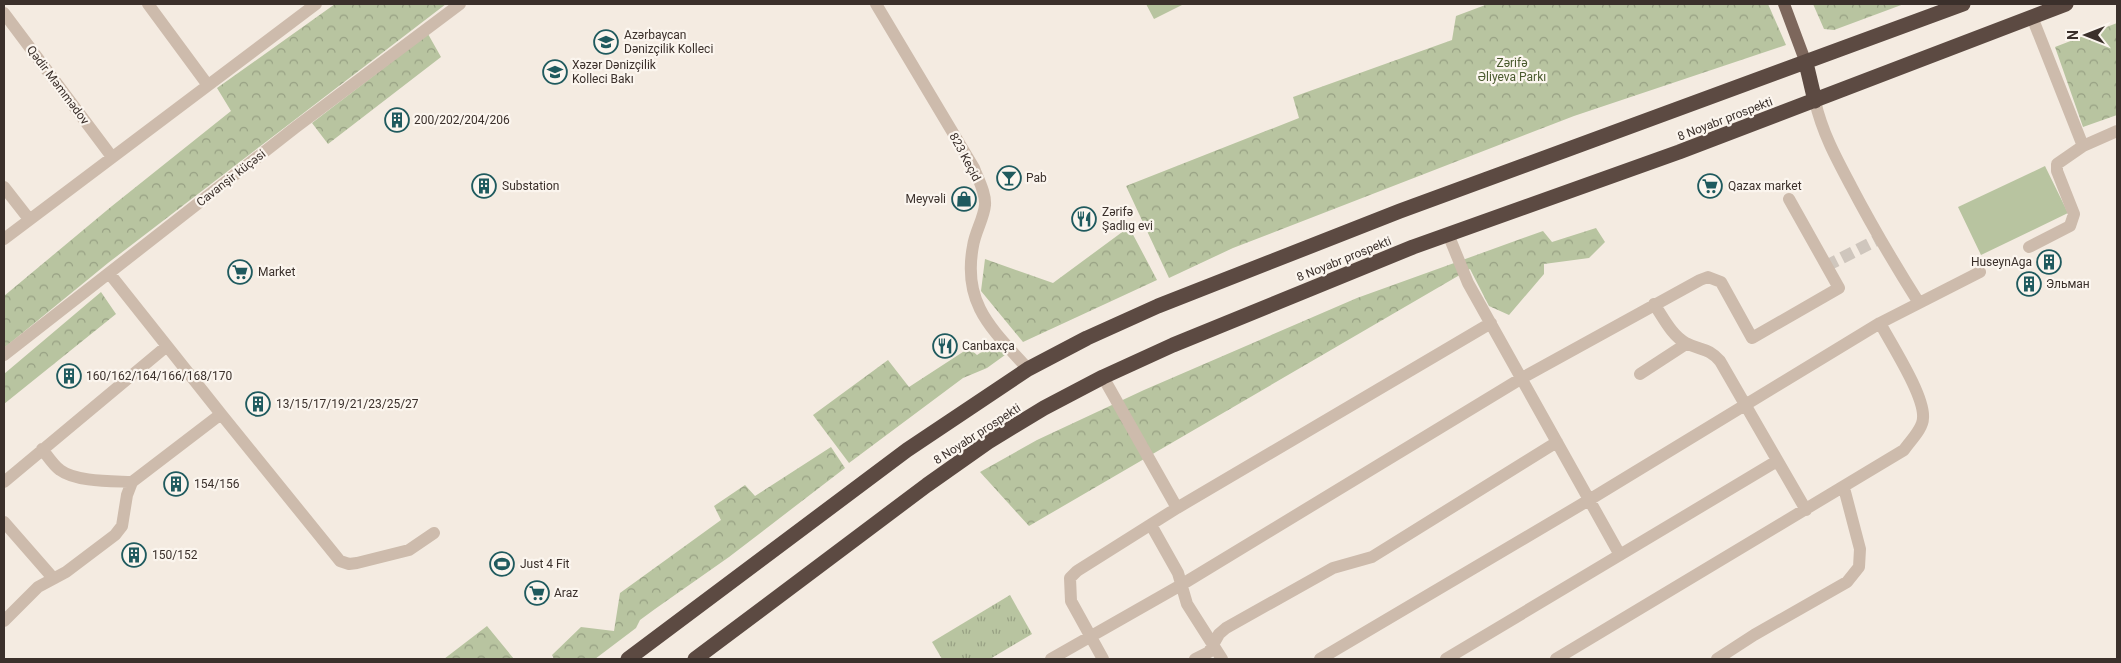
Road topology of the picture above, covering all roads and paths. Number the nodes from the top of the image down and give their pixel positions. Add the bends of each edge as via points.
1 (148, 4) edge
2 (316, 4) edge
3 (460, 4) edge
4 (876, 4) edge
5 (1784, 4) edge
6 (1963, 4) edge
7 (2066, 4) edge
8 (4, 13) edge
9 (2032, 17) junction
10 (1806, 62) junction
11 (207, 84) junction
12 (1815, 101) junction
13 (2117, 131) edge
14 (2083, 146) junction
15 (112, 157) junction
16 (4, 186) edge
17 (1789, 199) dead end
18 (29, 219) junction
19 (1448, 234) junction
20 (4, 239) edge
21 (2029, 247) dead end
22 (1980, 272) dead end
23 (109, 273) junction
24 (1919, 303) junction
25 (1654, 304) junction
26 (1491, 323) junction
27 (1880, 323) junction
28 (1686, 344) junction
29 (167, 346) junction
30 (4, 354) edge
31 (1028, 369) junction
32 (1640, 374) dead end
33 (1103, 377) junction
34 (1522, 378) junction
35 (1746, 404) junction
36 (221, 414) junction
37 (1557, 442) junction
38 (42, 449) junction
39 (1777, 461) junction
40 (4, 482) edge
41 (132, 482) junction
42 (1844, 488) junction
43 (1589, 500) junction
44 (1177, 508) junction
45 (1806, 510) junction
46 (4, 522) edge
47 (1151, 525) junction
48 (434, 533) dead end
49 (1620, 555) junction
50 (53, 578) junction
51 (1181, 585) junction
52 (4, 621) edge
53 (1089, 637) junction
54 (1214, 644) junction
55 (628, 659) edge
56 (695, 659) edge
57 (1051, 659) edge
58 (1103, 659) edge
59 (1195, 659) edge
60 (1222, 659) edge
61 (1320, 659) edge
62 (1446, 659) edge
63 (1556, 659) edge
64 (1717, 659) edge

1 - 11 street
2 - 11 street
3 - 23 street, Cavanşir küçəsi via 296,126
4 - 31 street, 823 Keçid via 974,168 985,205 973,246 972,290 987,324
5 - 10 main road
6 - 10 highway, 8 Noyabr prospekti
7 - 9 highway, 8 Noyabr prospekti
8 - 15 street, Qədir Məmmədov
9 - 12 highway, 8 Noyabr prospekti
9 - 14 street
10 - 12 highway
10 - 31 highway, 8 Noyabr prospekti via 1400,211 1158,306
11 - 15 street
12 - 19 highway, 8 Noyabr prospekti
12 - 24 street via 1822,128 1834,154 1879,238
13 - 14 street
14 - 21 street via 2057,164 2074,221
15 - 18 street
16 - 18 street
17 - 25 street via 1839,288 1752,338 1721,282 1715,278 1700,280
18 - 20 street
19 - 26 street via 1468,283
19 - 33 highway, 8 Noyabr prospekti via 1173,345
22 - 24 street
23 - 29 street
23 - 30 street, Cavanşir küçəsi
24 - 27 street
25 - 28 street
25 - 34 street
26 - 34 street
26 - 44 street
27 - 35 street
27 - 42 street via 1917,393 1924,417 1904,450
28 - 32 street
28 - 35 street via 1711,351
29 - 36 street
29 - 38 street
31 - 55 highway, 8 Noyabr prospekti via 908,450
33 - 44 street
33 - 56 highway, 8 Noyabr prospekti via 988,442
34 - 37 street
34 - 51 street
35 - 39 street
35 - 43 street
36 - 41 street
36 - 48 street via 340,561 357,563 409,550
37 - 43 street
37 - 54 street via 1372,557 1333,568 1226,628
38 - 40 street
38 - 41 street via 60,470 72,475 97,481
39 - 45 street
39 - 49 street
41 - 50 street via 122,526 115,535
42 - 45 street
42 - 64 street via 1860,549 1859,567 1847,582
43 - 49 street
43 - 61 street
44 - 47 street
45 - 63 street
46 - 50 street
47 - 51 street via 1178,573
47 - 53 street via 1070,578 1071,601
49 - 62 street
50 - 52 street via 38,587
51 - 53 street
51 - 54 street via 1187,604
53 - 57 street
53 - 58 street
54 - 59 street via 1209,652
54 - 60 street

